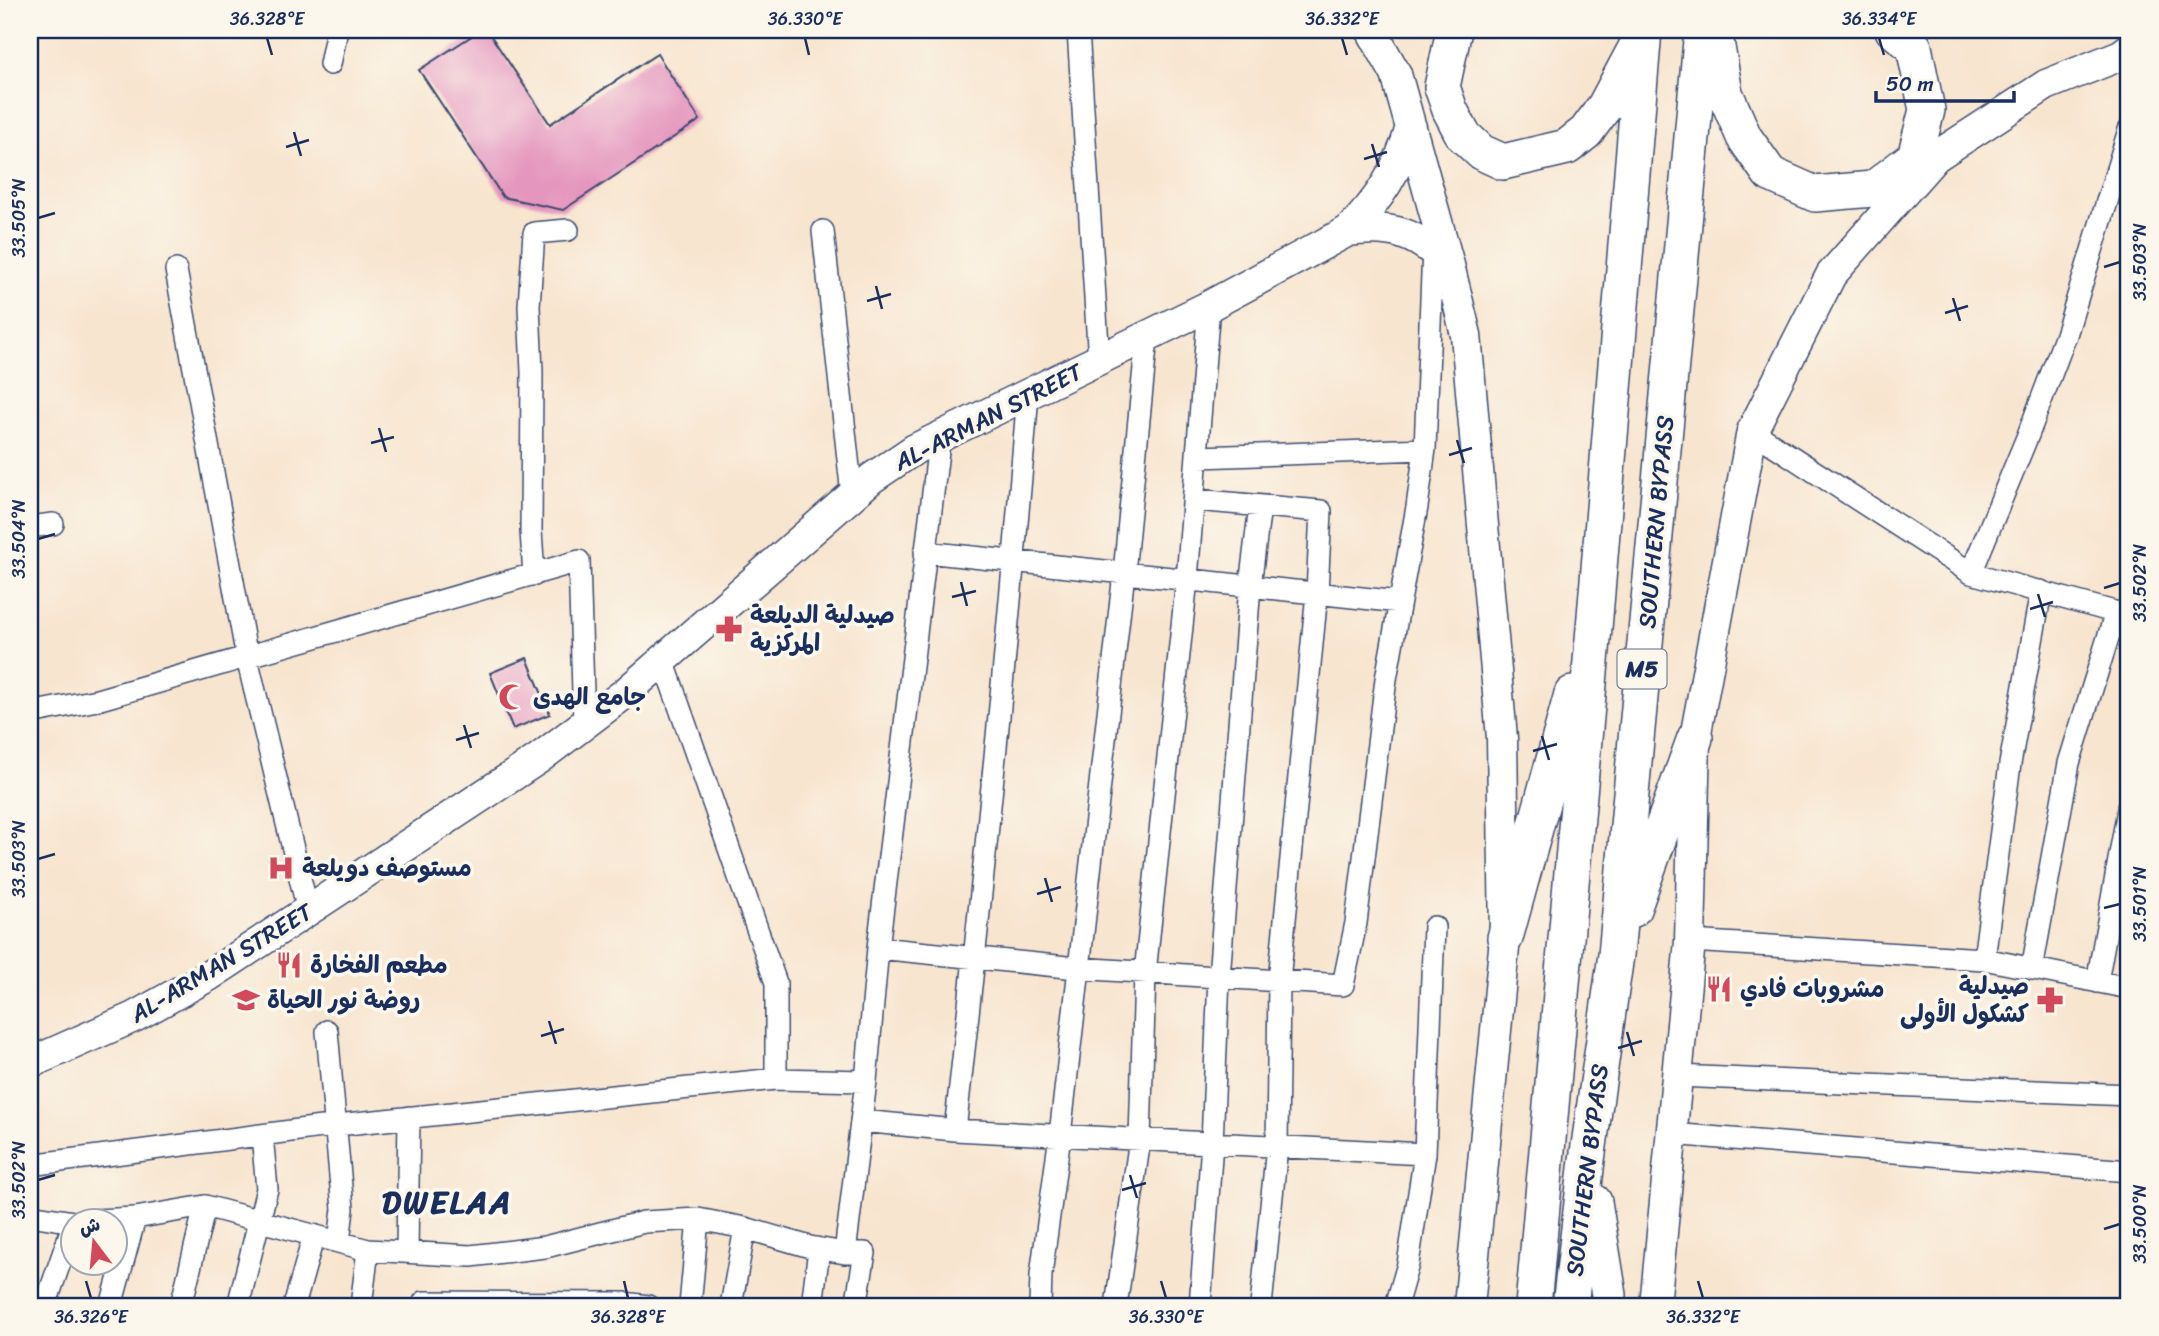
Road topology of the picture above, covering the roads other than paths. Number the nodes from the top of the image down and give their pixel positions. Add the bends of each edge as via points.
1 (337, 30) edge
2 (1078, 30) edge
3 (1371, 30) edge
4 (1454, 30) edge
5 (1702, 30) edge
6 (1714, 30) edge
7 (1893, 30) edge
8 (1644, 31) edge
9 (2129, 49) edge
10 (330, 64) dead end
11 (1411, 127) junction
12 (2129, 130) edge
13 (568, 230) dead end
14 (823, 231) dead end
15 (1348, 231) junction
16 (1441, 257) junction
17 (176, 270) dead end
18 (1209, 306) junction
19 (1147, 337) junction
20 (1099, 361) junction
21 (1028, 394) junction
22 (1752, 431) junction
23 (940, 435) junction
24 (1425, 449) junction
25 (1199, 457) junction
26 (852, 495) junction
27 (1195, 500) junction
28 (1260, 506) junction
29 (53, 524) dead end
30 (30, 527) edge
31 (925, 552) junction
32 (1014, 561) junction
33 (1124, 573) junction
34 (1971, 573) junction
35 (534, 575) junction
36 (1187, 579) junction
37 (1250, 586) junction
38 (2040, 592) junction
39 (1317, 593) junction
40 (1400, 602) junction
41 (2123, 614) edge
42 (1594, 628) junction
43 (247, 658) junction
44 (663, 660) junction
45 (30, 713) edge
46 (584, 725) junction
47 (1695, 738) junction
48 (2129, 804) edge
49 (308, 911) junction
50 (1434, 927) dead end
51 (1504, 939) junction
52 (1690, 941) junction
53 (878, 948) junction
54 (1616, 955) junction
55 (975, 958) junction
56 (1984, 959) junction
57 (1077, 968) junction
58 (2032, 969) junction
59 (1145, 973) junction
60 (1219, 977) junction
61 (1279, 981) junction
62 (2097, 982) junction
63 (2129, 988) edge
64 (327, 1031) dead end
65 (30, 1063) edge
66 (1677, 1076) junction
67 (776, 1079) junction
68 (866, 1080) junction
69 (2129, 1095) edge
70 (409, 1117) junction
71 (861, 1121) junction
72 (337, 1125) junction
73 (955, 1130) junction
74 (1671, 1134) junction
75 (261, 1135) junction
76 (1059, 1135) junction
77 (1140, 1139) junction
78 (1212, 1143) junction
79 (1277, 1146) junction
80 (1425, 1154) junction
81 (1587, 1160) junction
82 (30, 1165) edge
83 (2129, 1171) edge
84 (205, 1206) junction
85 (30, 1215) edge
86 (130, 1218) edge
87 (135, 1218) junction
88 (698, 1219) junction
89 (60, 1220) edge
90 (260, 1221) junction
91 (745, 1228) junction
92 (314, 1235) junction
93 (339, 1242) junction
94 (819, 1249) junction
95 (368, 1250) junction
96 (407, 1252) junction
97 (845, 1253) junction
98 (60, 1263) edge
99 (424, 1302) dead end
100 (624, 1305) edge
101 (45, 1306) edge
102 (111, 1306) edge
103 (181, 1306) edge
104 (238, 1306) edge
105 (294, 1306) edge
106 (361, 1306) edge
107 (648, 1306) edge
108 (690, 1306) edge
109 (731, 1306) edge
110 (812, 1306) edge
111 (856, 1306) edge
112 (1040, 1306) edge
113 (1116, 1306) edge
114 (1200, 1306) edge
115 (1261, 1306) edge
116 (1396, 1306) edge
117 (1468, 1306) edge
118 (1533, 1306) edge
119 (1570, 1306) edge
120 (1608, 1306) edge
121 (1655, 1306) edge

1 - 10 street
2 - 20 street
3 - 11 main road via 1396,74
4 - 8 highway via 1442,87 1450,110 1463,135 1481,152 1503,162 1567,147 1586,132 1605,106
5 - 54 highway, SOUTHERN BYPASS / M5
6 - 7 highway via 1725,93 1744,137 1770,174 1815,194 1873,189 1915,157 1927,110 1914,47
8 - 42 highway, SOUTHERN BYPASS / M5
9 - 22 main road via 2046,85 1935,157 1831,275
11 - 15 main road, AL-ARMAN STREET via 1388,183
11 - 16 main road
12 - 34 street via 2066,335
13 - 35 street via 534,233 529,306
14 - 26 street
15 - 16 main road, AL-ARMAN STREET via 1393,230 1414,237
15 - 18 main road, AL-ARMAN STREET
16 - 24 street
16 - 51 main road via 1466,335 1502,738
17 - 43 street
18 - 19 main road, AL-ARMAN STREET
18 - 25 street
19 - 20 main road, AL-ARMAN STREET
19 - 33 street
20 - 21 main road, AL-ARMAN STREET
21 - 23 main road, AL-ARMAN STREET
21 - 32 street
22 - 34 street
22 - 47 main road
23 - 26 main road, AL-ARMAN STREET via 891,464
23 - 31 street
24 - 25 street
24 - 40 street
25 - 27 street
26 - 44 main road, AL-ARMAN STREET
27 - 28 street
27 - 36 street
28 - 37 street
28 - 39 street via 1321,512
29 - 30 street
31 - 32 street
31 - 53 street
32 - 33 street
32 - 55 street
33 - 36 street
33 - 57 street
34 - 38 street
35 - 43 street
35 - 46 street via 579,561
36 - 37 street
36 - 59 street
37 - 39 street
37 - 60 street
38 - 41 street
38 - 56 street via 2010,764
39 - 40 street
39 - 61 street
40 - 61 street via 1356,923 1343,985
41 - 58 street via 2069,763
42 - 51 highway
42 - 118 highway, SOUTHERN BYPASS / M5
43 - 45 street via 97,700
43 - 49 street
44 - 46 main road, AL-ARMAN STREET
44 - 67 street via 776,983
46 - 49 main road, AL-ARMAN STREET
47 - 52 main road
47 - 54 highway
48 - 62 street
49 - 65 main road, AL-ARMAN STREET via 173,997
50 - 80 street
51 - 117 main road
52 - 56 street
52 - 66 main road
53 - 55 street
53 - 68 street
54 - 81 highway, SOUTHERN BYPASS / M5
55 - 57 street
55 - 73 street
56 - 58 street
57 - 59 street
57 - 76 street
58 - 62 street
59 - 60 street
59 - 77 street
60 - 61 street
60 - 78 street
61 - 79 street
62 - 63 street
64 - 72 street
66 - 69 street
66 - 74 main road
67 - 68 street
67 - 70 street
68 - 71 street
70 - 72 street
70 - 96 street
71 - 73 street
71 - 97 street
72 - 75 street
72 - 93 street via 343,1209
73 - 76 street
74 - 83 street
74 - 121 main road
75 - 82 street
75 - 90 street via 267,1189
76 - 77 street
76 - 112 street
77 - 78 street
77 - 113 street
78 - 79 street
78 - 114 street
79 - 80 street
79 - 115 street
80 - 116 street via 1408,1264
81 - 119 highway, SOUTHERN BYPASS / M5
81 - 120 highway
84 - 87 street
84 - 90 street
84 - 103 street
85 - 89 street
86 - 87 street
87 - 102 street
88 - 91 street
88 - 96 street via 644,1222 545,1247 471,1256
88 - 108 street
90 - 92 street
90 - 104 street
91 - 94 street
91 - 109 street
92 - 93 street
92 - 105 street
93 - 95 street
94 - 97 street
94 - 110 street
95 - 96 street
95 - 106 street
97 - 111 street via 865,1253
98 - 101 street
99 - 100 street
100 - 107 street

